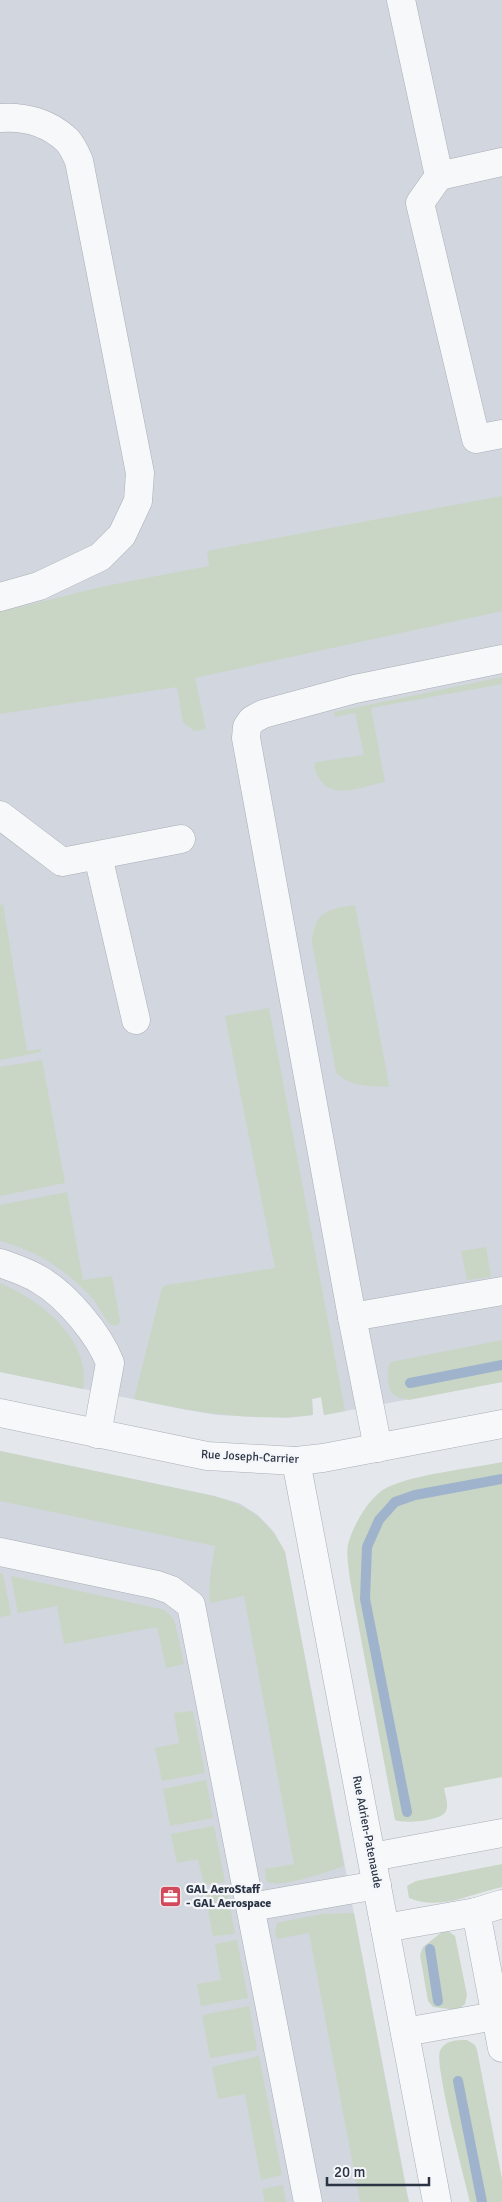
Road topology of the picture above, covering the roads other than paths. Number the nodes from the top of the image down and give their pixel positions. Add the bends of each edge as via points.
1 (401, 0) edge
2 (0, 118) edge
3 (502, 162) edge
4 (439, 176) junction
5 (502, 434) edge
6 (0, 597) edge
7 (502, 659) edge
8 (0, 815) edge
9 (181, 839) dead end
10 (98, 856) junction
11 (136, 1020) dead end
12 (0, 1263) edge
13 (502, 1291) edge
14 (352, 1317) junction
15 (0, 1413) edge
16 (502, 1424) edge
17 (97, 1434) junction
18 (378, 1448) junction
19 (296, 1462) junction
20 (0, 1552) edge
21 (502, 1833) edge
22 (372, 1857) junction
23 (377, 1885) junction
24 (502, 1904) edge
25 (251, 1907) junction
26 (476, 1912) junction
27 (385, 1928) junction
28 (495, 2016) junction
29 (404, 2032) junction
30 (502, 2048) edge
31 (308, 2202) edge
32 (436, 2202) edge

1 - 4 street
2 - 6 street via 34,120 52,129 68,141 79,161 140,473 138,501 122,535 100,557 39,586
3 - 4 street
4 - 5 street via 420,203 476,439
7 - 14 street via 301,702 263,714 247,727 246,738 267,860
8 - 10 street via 62,862
9 - 10 street
10 - 11 street
12 - 17 street via 41,1280 58,1294 96,1336 106,1353 110,1363
13 - 14 street
14 - 18 street
15 - 17 street, Rue Joseph-Carrier
16 - 18 street, Rue Joseph-Carrier
17 - 19 street, Rue Joseph-Carrier via 207,1456
18 - 19 street, Rue Joseph-Carrier
19 - 22 street, Rue Adrien-Patenaude
20 - 25 street via 157,1585 171,1590 191,1605
21 - 22 street
22 - 23 street, Rue Adrien-Patenaude
23 - 25 street
23 - 27 street, Rue Adrien-Patenaude
24 - 26 street
25 - 31 street
26 - 27 street
26 - 28 street
27 - 29 street, Rue Adrien-Patenaude
28 - 29 street
28 - 30 street
29 - 32 street, Rue Adrien-Patenaude

